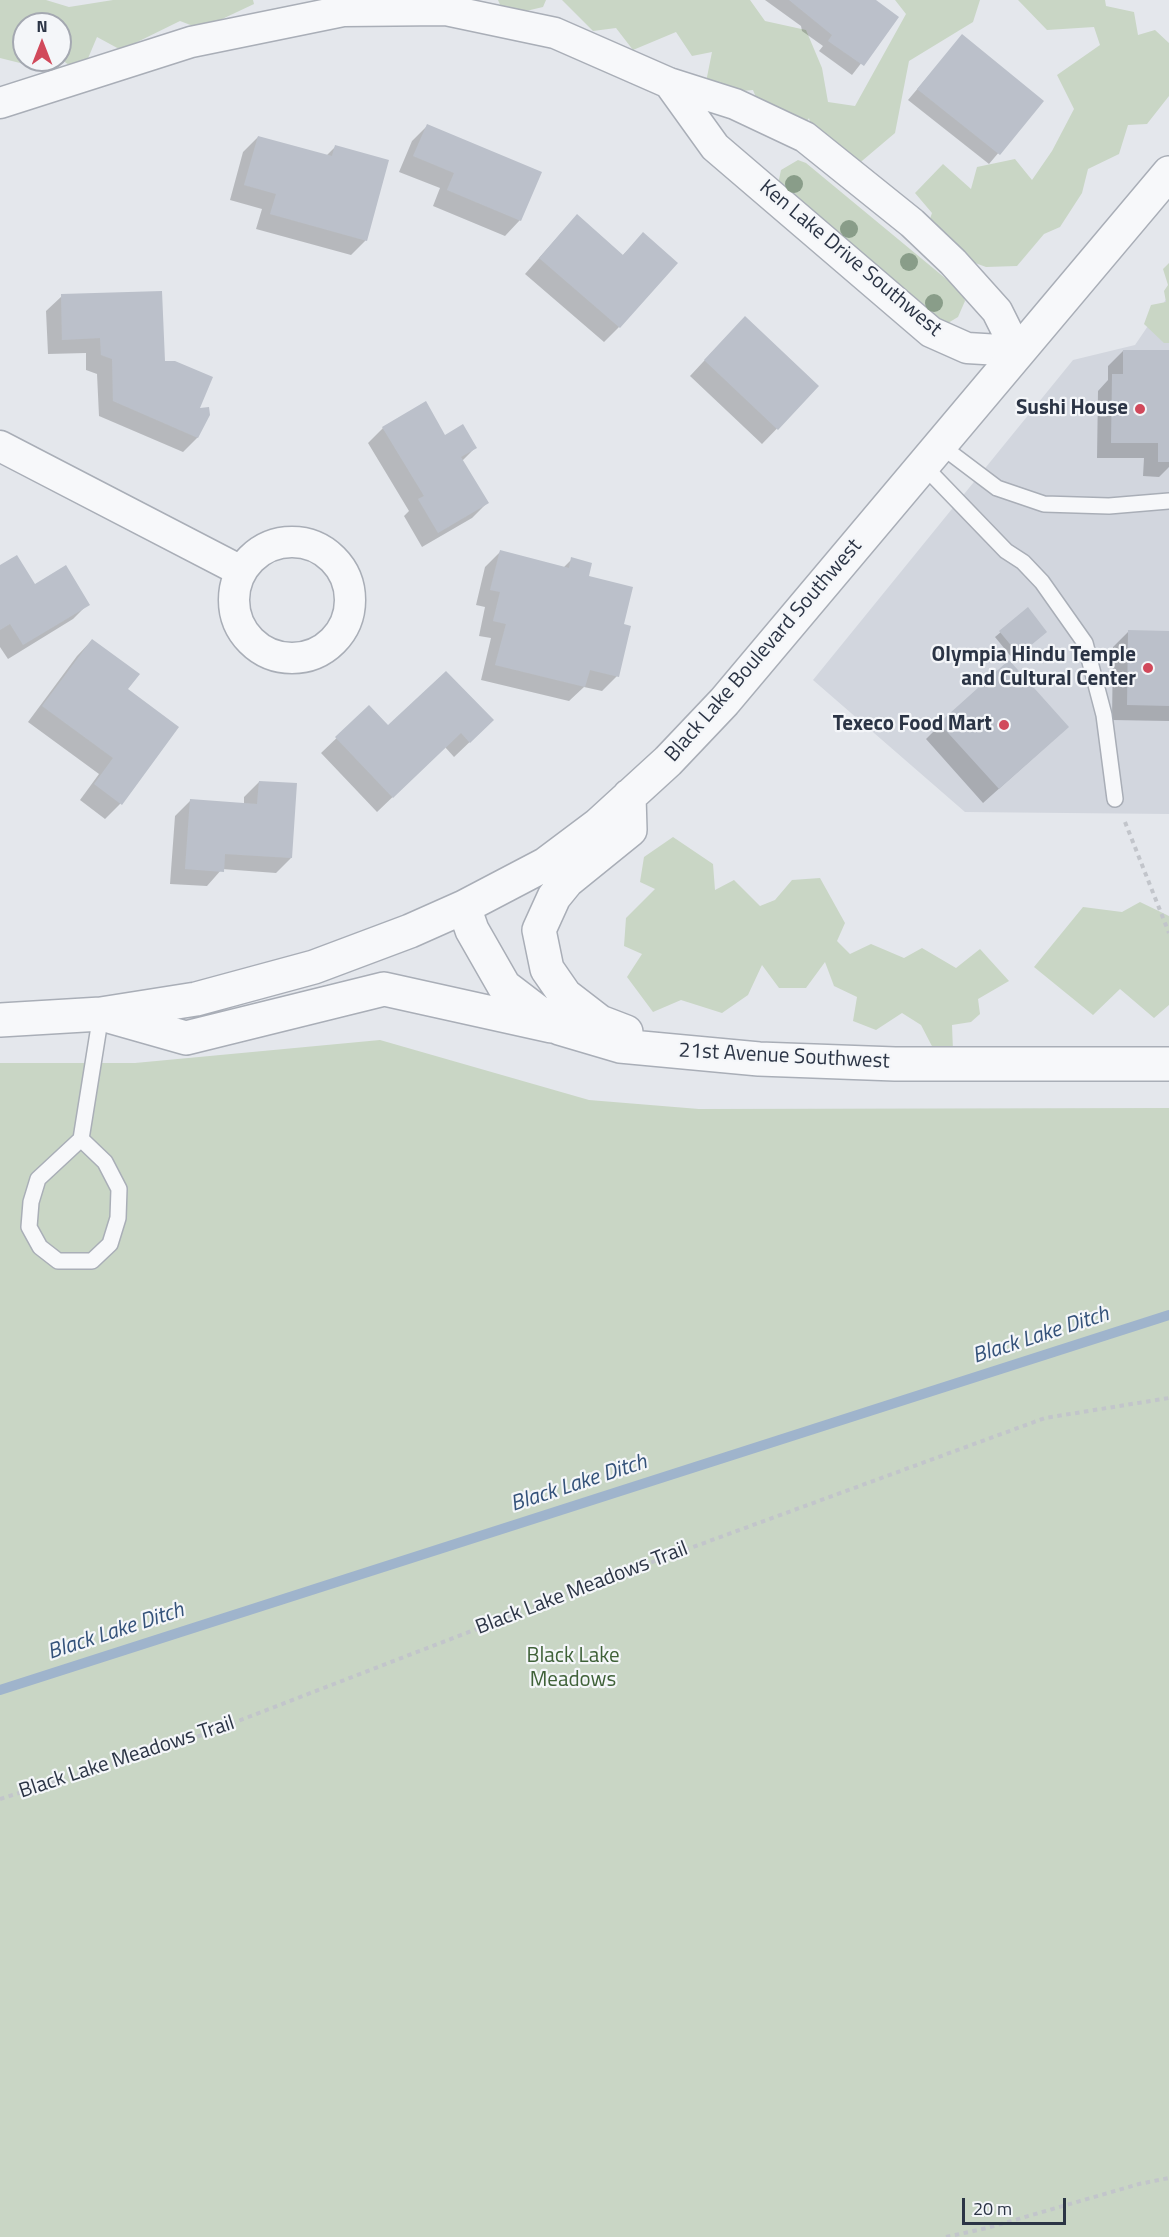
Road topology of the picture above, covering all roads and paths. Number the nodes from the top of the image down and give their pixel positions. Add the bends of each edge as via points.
1 (669, 83) junction
2 (0, 103) edge
3 (1169, 173) edge
4 (1017, 351) junction
5 (0, 447) edge
6 (932, 455) junction
7 (1169, 501) edge
8 (241, 571) dead end
9 (629, 796) junction
10 (1115, 799) joint
11 (464, 907) junction
12 (1169, 933) edge
13 (101, 1014) junction
14 (0, 1020) edge
15 (559, 1028) junction
16 (675, 1051) junction
17 (1169, 1064) edge
18 (81, 1139) junction
19 (1169, 1398) edge
20 (0, 1800) edge
21 (1169, 2178) edge
22 (946, 2237) edge

1 - 2 street via 555,33 446,10 343,11 191,42
1 - 4 street via 735,104 805,137 912,223 953,262 997,311
1 - 4 street, Ken Lake Drive Southwest via 715,147 931,332 967,348
3 - 4 street, Black Lake Boulevard Southwest
4 - 6 street, Black Lake Boulevard Southwest
5 - 8 street
6 - 7 lane via 997,488 1044,504 1109,506
6 - 9 street, Black Lake Boulevard Southwest via 742,682 668,761
6 - 10 lane via 1006,551 1042,582 1085,643 1104,715
9 - 11 street, Black Lake Boulevard Southwest via 546,864
9 - 16 street via 630,830 567,881 554,897 539,930 547,969 565,995 600,1022
10 - 12 path
11 - 13 street, Black Lake Boulevard Southwest via 314,966 196,999
11 - 15 street, 21st Avenue Southwest via 472,930 504,986
13 - 14 street, Black Lake Boulevard Southwest
13 - 15 street via 186,1038 384,989
13 - 18 lane
15 - 16 street, 21st Avenue Southwest via 620,1046
16 - 17 street, 21st Avenue Southwest via 759,1059 895,1064
18 - 18 lane via 38,1179 31,1202 29,1227 40,1247 58,1261 92,1261 110,1244 118,1218 119,1189 105,1162
19 - 20 path, Black Lake Meadows Trail via 1045,1418 614,1576 194,1738
21 - 22 path

